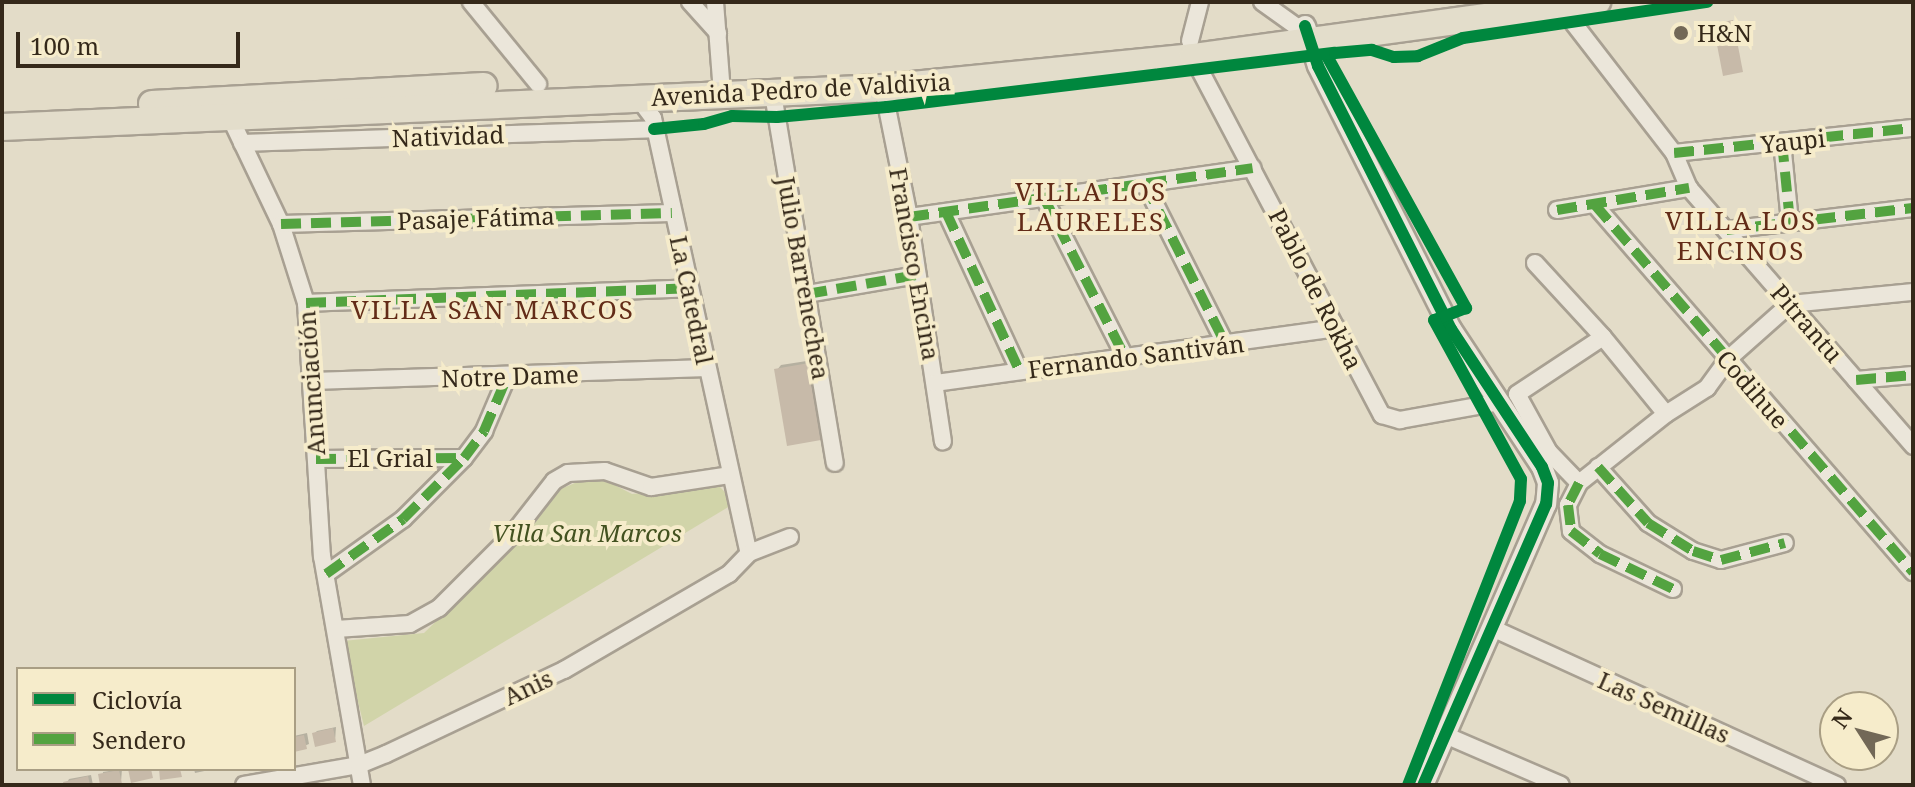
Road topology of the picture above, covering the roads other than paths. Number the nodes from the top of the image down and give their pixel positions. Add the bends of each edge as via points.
1 (471, 2) edge
2 (690, 2) edge
3 (715, 2) edge
4 (1200, 2) edge
5 (1262, 2) edge
6 (1471, 2) edge
7 (1597, 2) edge
8 (1561, 7) junction
9 (1303, 32) junction
10 (718, 33) junction
11 (1192, 49) junction
12 (538, 84) junction
13 (722, 86) junction
14 (883, 88) junction
15 (773, 94) junction
16 (226, 108) junction
17 (652, 110) junction
18 (2, 126) edge
19 (1913, 128) edge
20 (1782, 142) junction
21 (242, 143) junction
22 (1674, 153) junction
23 (1253, 168) junction
24 (1145, 184) junction
25 (1689, 188) junction
26 (1044, 198) junction
27 (1595, 205) junction
28 (1913, 208) edge
29 (1557, 210) dead end
30 (946, 212) junction
31 (672, 213) junction
32 (909, 217) junction
33 (1790, 222) junction
34 (281, 224) junction
35 (1726, 230) junction
36 (1535, 263) dead end
37 (917, 275) junction
38 (689, 288) junction
39 (1913, 292) edge
40 (807, 294) junction
41 (306, 303) junction
42 (1790, 304) junction
43 (1336, 328) junction
44 (1603, 337) junction
45 (1226, 345) junction
46 (1125, 357) junction
47 (1727, 360) junction
48 (707, 368) junction
49 (1019, 370) junction
50 (1913, 375) edge
51 (507, 377) junction
52 (1856, 380) junction
53 (313, 381) junction
54 (935, 383) junction
55 (1499, 402) junction
56 (1666, 414) junction
57 (943, 441) dead end
58 (1913, 446) edge
59 (464, 458) junction
60 (316, 459) junction
61 (835, 463) dead end
62 (1598, 467) junction
63 (730, 479) junction
64 (1579, 483) junction
65 (790, 537) dead end
66 (1785, 543) dead end
67 (749, 553) junction
68 (1913, 572) edge
69 (326, 574) junction
70 (1673, 589) dead end
71 (1492, 628) junction
72 (336, 629) junction
73 (1445, 735) junction
74 (359, 765) junction
75 (244, 785) edge
76 (362, 785) edge
77 (1423, 785) edge
78 (1561, 785) edge
79 (1837, 785) edge

1 - 12 street
2 - 10 street
3 - 10 street
4 - 11 street
5 - 9 street
6 - 9 main road, Avenida Pedro de Valdivia
7 - 8 main road, Avenida Pedro de Valdivia
8 - 9 main road, Avenida Pedro de Valdivia
8 - 22 street, Pitrantu
9 - 11 main road, Avenida Pedro de Valdivia
9 - 55 street via 1451,329
10 - 13 street
11 - 13 main road, Avenida Pedro de Valdivia
11 - 14 main road, Avenida Pedro de Valdivia
11 - 23 street, Pablo de Rokha
12 - 13 main road, Avenida Pedro de Valdivia
12 - 16 main road, Avenida Pedro de Valdivia
13 - 15 main road, Avenida Pedro de Valdivia
13 - 17 main road, Avenida Pedro de Valdivia
14 - 15 main road, Avenida Pedro de Valdivia
14 - 32 street, Francisco Encina
15 - 40 street, Julio Barrenechea
16 - 17 main road, Avenida Pedro de Valdivia
16 - 18 main road, Avenida Pedro de Valdivia
16 - 21 street, Anunciación
17 - 21 street, Natividad
17 - 31 street, La Catedral
19 - 20 street, Yaupi
20 - 22 street, Yaupi
20 - 33 street
21 - 34 street, Anunciación
22 - 25 street, Pitrantu
23 - 24 street
23 - 43 street, Pablo de Rokha
24 - 26 street
24 - 45 street
25 - 27 street
25 - 35 street, Pitrantu
26 - 30 street
26 - 46 street
27 - 29 street
27 - 47 street, Codihue
28 - 33 street
30 - 32 street
30 - 49 street
31 - 34 street, Pasaje Fátima
31 - 38 street, La Catedral
32 - 37 street, Francisco Encina
33 - 35 street
34 - 41 street, Anunciación
35 - 42 street, Pitrantu
36 - 44 street
37 - 40 street
37 - 54 street, Francisco Encina
38 - 41 street
38 - 48 street, La Catedral
39 - 42 street
40 - 61 street, Julio Barrenechea
41 - 53 street, Anunciación
42 - 47 street
42 - 52 street, Pitrantu
43 - 45 street, Fernando Santiván
43 - 55 street, Pablo de Rokha via 1388,418
44 - 56 street
44 - 64 street via 1517,394 1549,452
45 - 46 street, Fernando Santiván
46 - 49 street, Fernando Santiván
47 - 56 street via 1707,388
47 - 68 street, Codihue
48 - 51 street, Notre Dame
48 - 63 street, La Catedral
49 - 54 street, Fernando Santiván
50 - 52 street
51 - 53 street, Notre Dame
51 - 59 street via 484,431
52 - 58 street, Pitrantu
53 - 60 street, Anunciación
54 - 57 street, Francisco Encina
55 - 71 street via 1542,467 1548,490
56 - 62 street
59 - 60 street, El Grial
59 - 69 street via 403,519
60 - 69 street, Anunciación
62 - 64 street
62 - 66 street via 1648,523 1693,551 1721,560
63 - 67 street, La Catedral
63 - 72 street via 651,487 605,471 568,473 548,487 512,535 439,608 410,624
64 - 70 street via 1568,505 1571,531 1600,554
65 - 67 street, Anis
67 - 74 street, Anis via 729,574 564,670
69 - 72 street, Anunciación
71 - 73 street
71 - 79 street, Las Semillas
72 - 74 street, Anunciación
73 - 77 street
73 - 78 street
74 - 75 street, Anis
74 - 76 street, Anunciación

